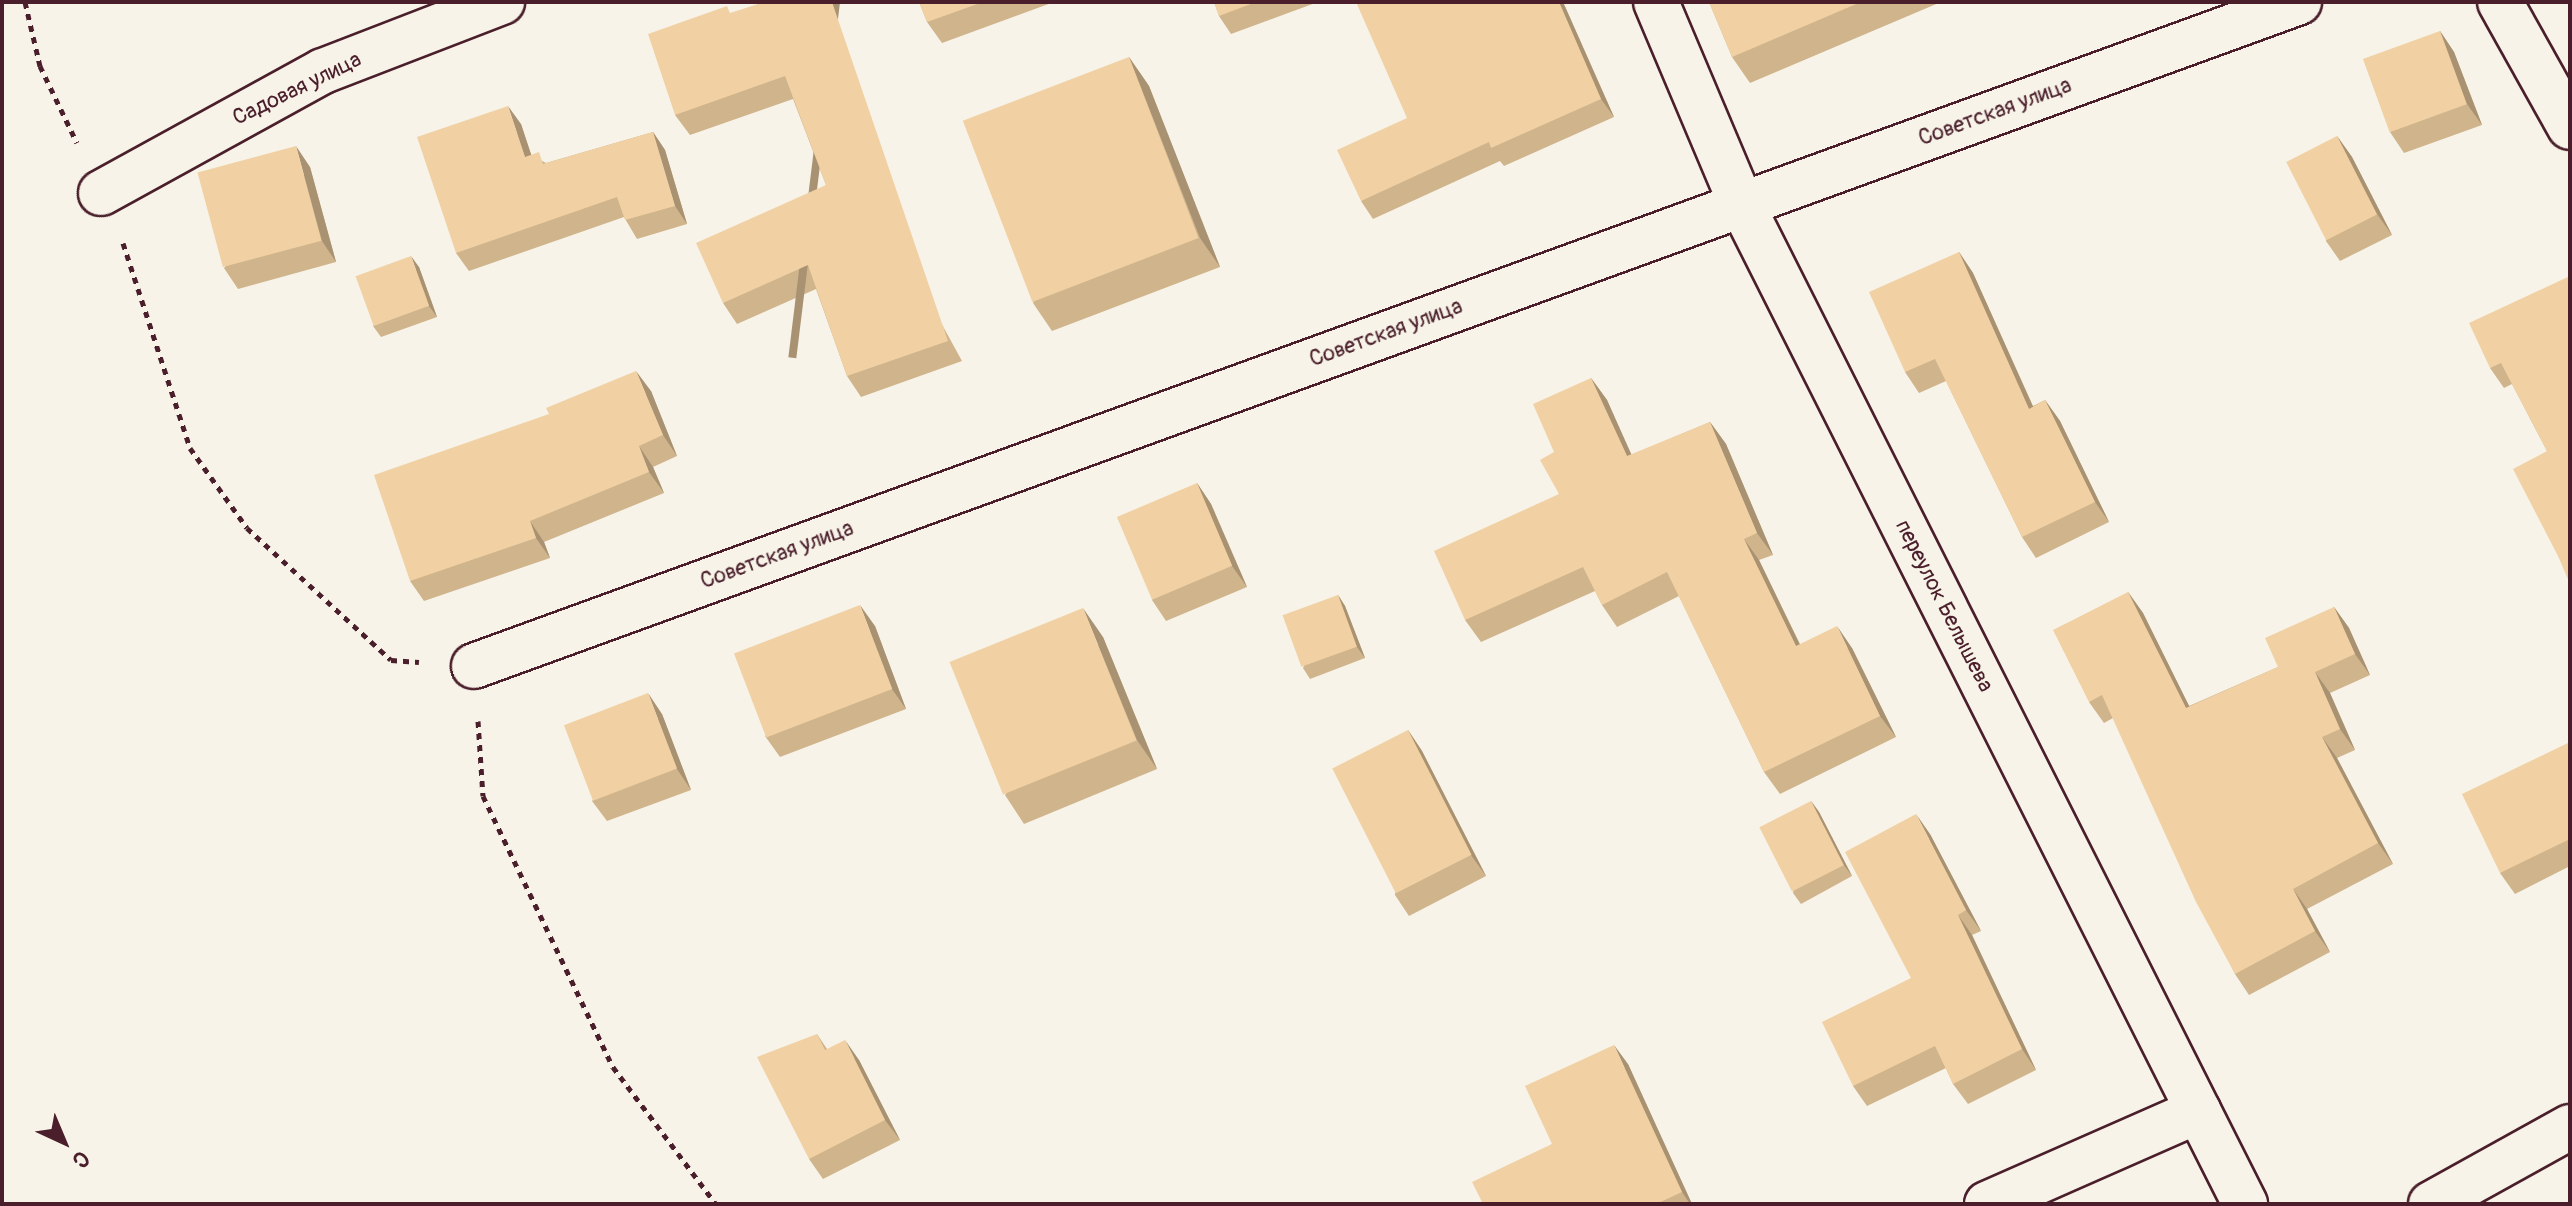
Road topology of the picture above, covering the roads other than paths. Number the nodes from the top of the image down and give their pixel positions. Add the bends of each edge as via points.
1 (502, 2) edge
2 (1656, 2) edge
3 (2299, 2) edge
4 (2500, 2) edge
5 (2570, 127) edge
6 (101, 193) road end
7 (1741, 203) junction
8 (474, 666) road end
9 (2198, 1111) junction
10 (2570, 1127) edge
11 (1987, 1204) edge
12 (2245, 1204) edge
13 (2431, 1204) edge

1 - 6 street, Садовая улица via 323,71
2 - 7 street, переулок Белышева
3 - 7 street, Советская улица
4 - 5 street
7 - 8 street, Советская улица
7 - 9 street, переулок Белышева
9 - 11 street
9 - 12 street, переулок Белышева
10 - 13 street

